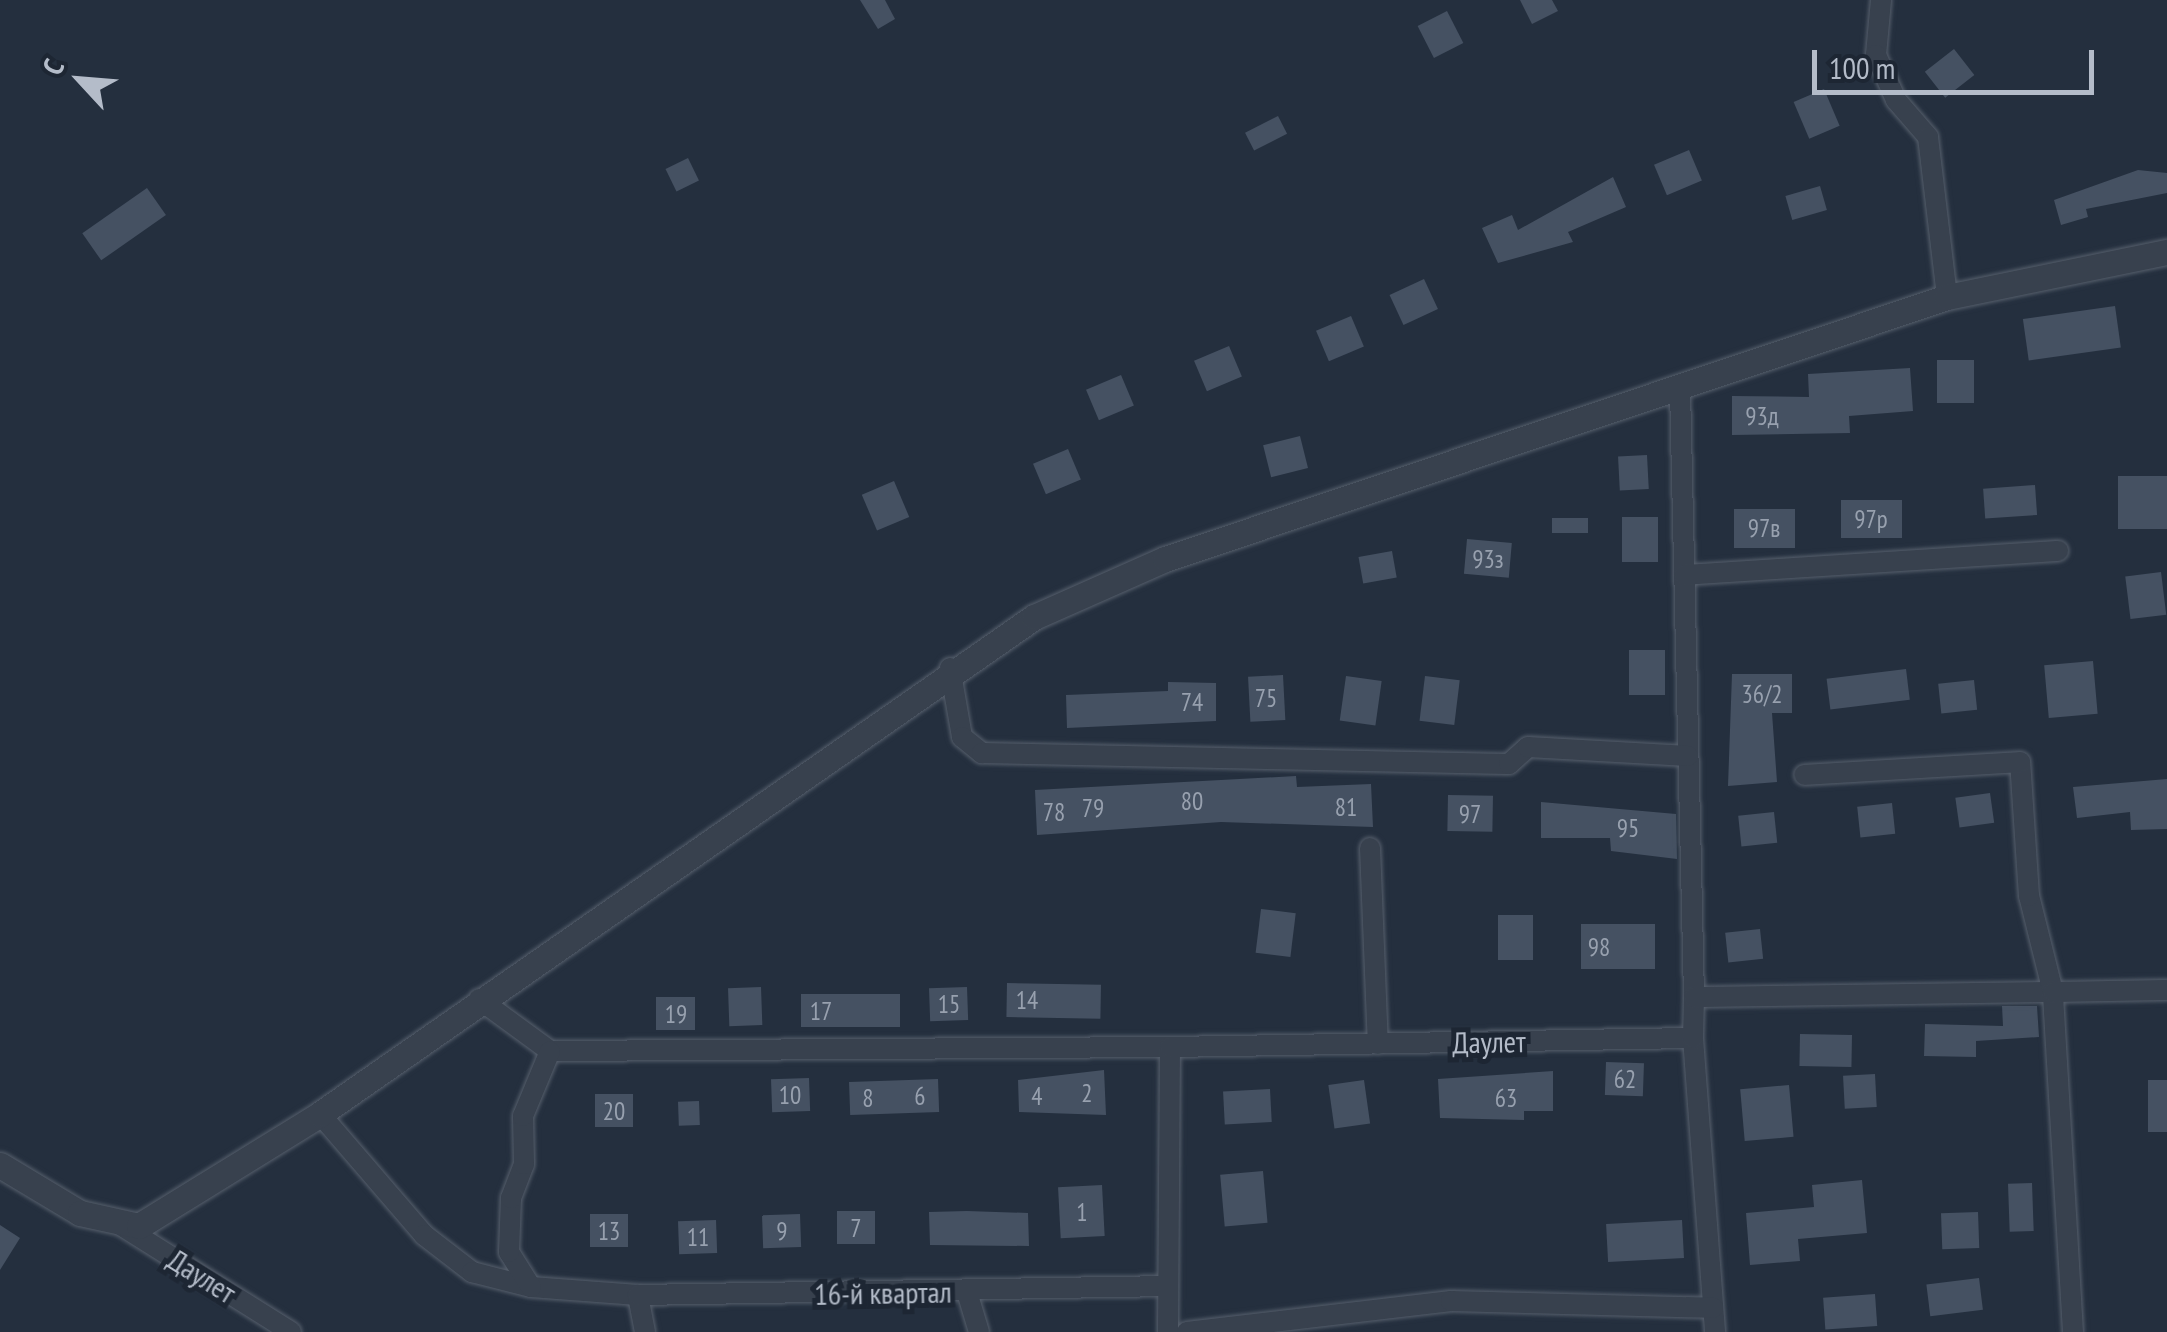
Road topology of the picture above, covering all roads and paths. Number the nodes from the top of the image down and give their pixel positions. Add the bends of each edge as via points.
1 (1881, 0) edge
2 (2167, 252) edge
3 (1948, 297) junction
4 (1680, 390) junction
5 (2058, 551) dead end
6 (1684, 575) junction
7 (950, 668) junction
8 (1688, 756) junction
9 (1804, 775) dead end
10 (1370, 848) dead end
11 (2167, 990) edge
12 (2053, 992) junction
13 (1694, 997) junction
14 (479, 999) junction
15 (1693, 1038) junction
16 (1378, 1044) junction
17 (1170, 1047) junction
18 (550, 1051) junction
19 (320, 1114) junction
20 (0, 1165) edge
21 (112, 1220) junction
22 (1168, 1286) junction
23 (530, 1287) junction
24 (967, 1292) junction
25 (638, 1295) junction
26 (1713, 1308) junction
27 (292, 1332) edge
28 (645, 1332) edge
29 (979, 1332) edge
30 (1168, 1332) edge
31 (1188, 1332) edge
32 (1715, 1332) edge
33 (2073, 1332) edge

1 - 3 street via 1876,55 1896,100 1928,137
2 - 3 street
3 - 4 street
4 - 6 street
4 - 7 street via 1165,559 1034,618
5 - 6 street
6 - 8 street
7 - 8 street via 962,737 982,753 1509,764 1528,747
7 - 14 street
8 - 13 street
9 - 12 street via 2020,762 2029,896
10 - 16 street
11 - 12 street
12 - 13 street
12 - 33 street
13 - 15 street
14 - 18 street
14 - 19 street
15 - 16 street, Даулет
15 - 26 street
16 - 17 street, Даулет
17 - 18 street, Даулет
17 - 22 street
18 - 23 street via 523,1116 524,1164 510,1198 509,1252
19 - 21 street via 139,1226
19 - 23 street, 16-й квартал via 424,1235 472,1272
20 - 21 street via 80,1213
21 - 27 street, Даулет
22 - 24 street, 16-й квартал
22 - 30 street
23 - 25 street, 16-й квартал
24 - 25 street, 16-й квартал
24 - 29 street
25 - 28 street
26 - 31 street via 1451,1301
26 - 32 street

